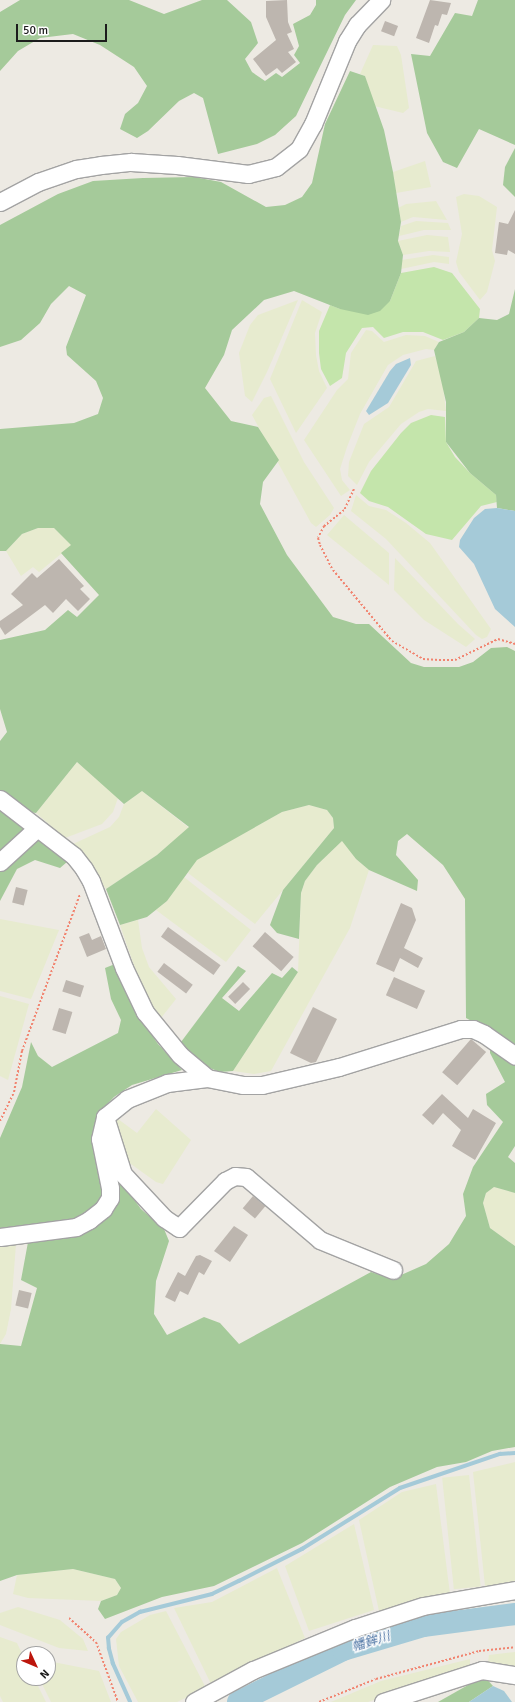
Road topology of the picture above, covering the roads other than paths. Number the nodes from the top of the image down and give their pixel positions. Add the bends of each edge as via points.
1 (382, 0) edge
2 (0, 202) edge
3 (0, 799) edge
4 (37, 828) junction
5 (0, 862) edge
6 (515, 1056) edge
7 (207, 1078) junction
8 (105, 1117) junction
9 (0, 1237) edge
10 (393, 1270) dead end
11 (515, 1590) edge
12 (515, 1675) edge
13 (194, 1702) edge
14 (383, 1702) edge

1 - 2 street via 356,25 347,41 313,124 299,149 276,167 248,174 131,162 101,165 76,169 38,182
3 - 4 street
4 - 5 street
4 - 7 street via 74,856 91,881 124,968 145,1012 180,1055
6 - 7 street via 484,1034 473,1029 461,1029 447,1031 339,1067 262,1085 244,1085
7 - 8 street via 167,1082 116,1106
8 - 9 street via 100,1139 110,1198 103,1209 76,1227
8 - 10 street via 123,1174 164,1218 180,1228 225,1181 235,1176 246,1177 320,1240
11 - 13 street via 423,1606 355,1628 253,1670
12 - 14 street via 482,1670

